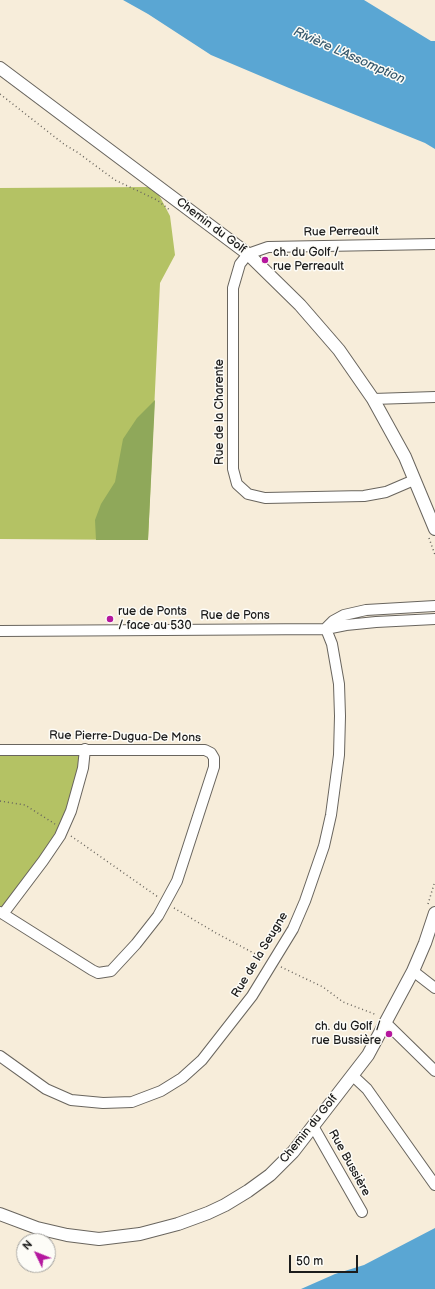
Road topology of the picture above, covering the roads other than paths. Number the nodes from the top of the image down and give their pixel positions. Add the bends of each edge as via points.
1 (0, 68) edge
2 (435, 244) edge
3 (248, 254) junction
4 (435, 397) edge
5 (373, 399) junction
6 (414, 480) junction
7 (432, 533) edge
8 (435, 606) edge
9 (435, 619) edge
10 (326, 629) junction
11 (0, 631) edge
12 (85, 749) junction
13 (0, 750) edge
14 (1, 913) edge
15 (435, 913) edge
16 (413, 971) junction
17 (435, 988) edge
18 (386, 1023) junction
19 (0, 1056) edge
20 (435, 1071) edge
21 (352, 1075) junction
22 (313, 1126) junction
23 (435, 1185) edge
24 (362, 1212) dead end
25 (0, 1214) edge

1 - 3 street, Chemin du Golf
2 - 3 street, Rue Perreault via 268,247
3 - 5 street, Chemin du Golf via 339,350
3 - 6 street, Rue de la Charente via 240,264 233,288 233,470 237,484 248,494 265,498 357,496 386,492
4 - 5 street
5 - 6 street, Chemin du Golf
6 - 7 street, Chemin du Golf
8 - 10 street via 366,610 344,615 333,621
9 - 10 street, Rue de Pons via 376,622
10 - 11 street, Rue de Pons
10 - 19 street, Rue de la Seugne via 332,644 339,684 340,716 339,755 331,815 324,846 305,901 293,928 252,996 202,1060 182,1078 161,1091 132,1102 71,1100 46,1089
12 - 13 street, Rue Pierre-Dugua-De Mons
12 - 14 street via 83,768 63,831 43,861
12 - 14 street, Rue Pierre-Dugua-De Mons via 205,750 214,758 214,767 177,881 166,903 116,966 111,971 98,973
15 - 16 street, Chemin du Golf
16 - 17 street
16 - 18 street, Chemin du Golf
18 - 20 street
18 - 21 street, Chemin du Golf via 368,1055
21 - 22 street, Chemin du Golf
21 - 23 street via 367,1089
22 - 24 street, Rue Bussière
22 - 25 street, Chemin du Golf via 293,1152 270,1175 248,1191 225,1205 178,1224 140,1234 99,1239 37,1228

